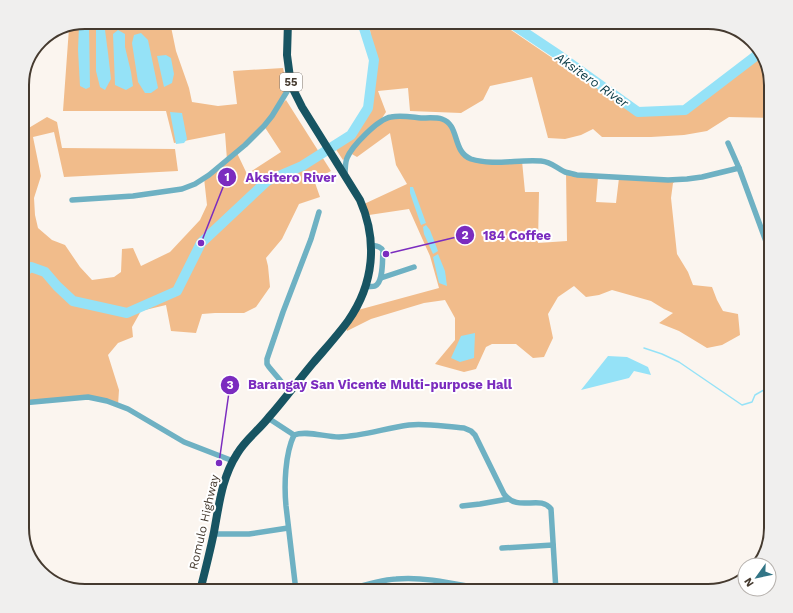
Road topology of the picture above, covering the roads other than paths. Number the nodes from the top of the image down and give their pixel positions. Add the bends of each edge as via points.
1 (288, 29) edge
2 (292, 85) junction
3 (728, 143) dead end
4 (739, 168) junction
5 (343, 174) junction
6 (72, 200) dead end
7 (319, 212) dead end
8 (764, 236) edge
9 (371, 245) junction
10 (414, 266) dead end
11 (381, 278) junction
12 (365, 287) junction
13 (290, 392) junction
14 (29, 402) edge
15 (268, 418) junction
16 (294, 435) junction
17 (233, 461) junction
18 (508, 499) junction
19 (462, 506) dead end
20 (288, 528) junction
21 (214, 534) junction
22 (553, 544) junction
23 (502, 548) dead end
24 (202, 584) edge
25 (295, 584) edge
26 (370, 584) edge
27 (449, 584) edge
28 (556, 584) edge

1 - 2 highway, Romulo Highway / 55 via 287,55
2 - 5 highway, Romulo Highway / 55 via 302,107
2 - 6 street via 264,126 245,145 195,184 182,189 133,196
3 - 4 street
4 - 5 street via 702,177 668,180 577,175 541,161 484,161 464,155 449,123 442,119 400,116 389,117 372,127 350,152
4 - 8 street
5 - 9 highway, Romulo Highway / 55 via 366,213
7 - 13 street via 267,359 269,367
9 - 11 street via 379,246 383,251
9 - 12 highway, Romulo Highway / 55 via 371,262
10 - 11 street
11 - 12 street via 375,286
12 - 13 highway, Romulo Highway / 55 via 348,321
13 - 15 highway, Romulo Highway / 55
14 - 17 street via 88,397 107,401 128,409 184,442
15 - 16 street
15 - 17 highway, Romulo Highway / 55 via 241,448
16 - 18 street via 302,433 347,436 419,425 464,428 475,435
16 - 20 street via 285,472
17 - 21 highway, Romulo Highway / 55 via 226,475
18 - 19 street
18 - 22 street via 518,503 548,505 551,509
20 - 21 street via 248,534
20 - 25 street
21 - 24 highway, Romulo Highway / 55
22 - 23 street
22 - 28 street
26 - 27 street via 396,579

